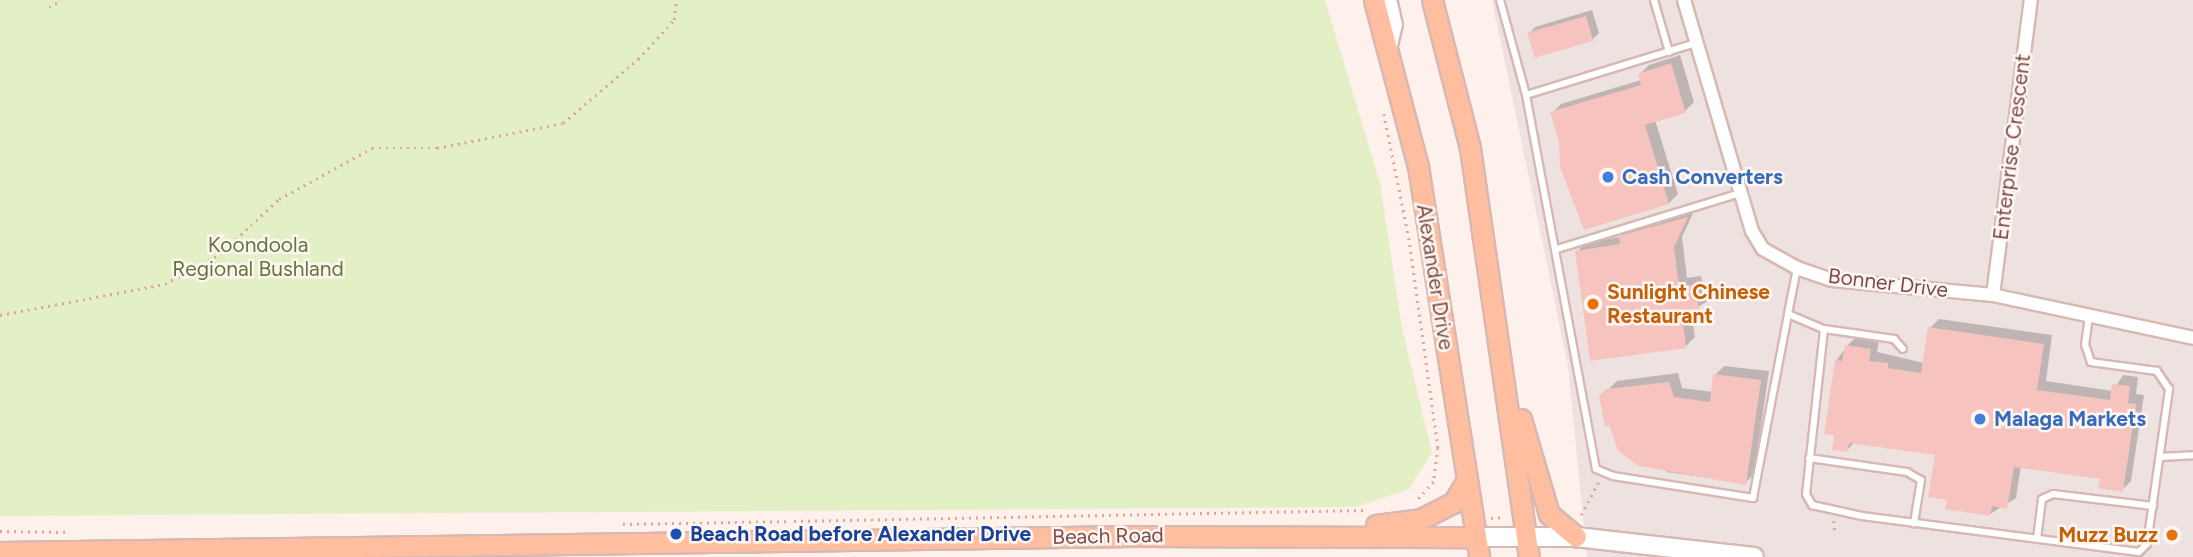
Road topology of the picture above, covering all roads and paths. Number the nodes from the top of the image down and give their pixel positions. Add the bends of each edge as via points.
1 (61, 0) edge
2 (676, 0) edge
3 (1374, 0) edge
4 (1390, 0) edge
5 (1432, 0) edge
6 (1500, 0) edge
7 (1654, 0) edge
8 (1684, 0) edge
9 (2031, 0) edge
10 (49, 6) dead end
11 (1696, 43) junction
12 (1669, 52) junction
13 (1389, 54) junction
14 (1526, 95) junction
15 (1382, 104) dead end
16 (1740, 193) junction
17 (1557, 249) junction
18 (1797, 268) junction
19 (1993, 295) junction
20 (1788, 314) junction
21 (0, 315) edge
22 (2089, 316) junction
23 (1824, 329) junction
24 (1499, 330) junction
25 (2193, 338) edge
26 (1903, 349) dead end
27 (2193, 456) edge
28 (2160, 457) junction
29 (1809, 458) junction
30 (1604, 472) junction
31 (1467, 481) junction
32 (1412, 504) dead end
33 (2153, 506) junction
34 (1380, 508) dead end
35 (1581, 514) dead end
36 (1914, 523) junction
37 (618, 525) dead end
38 (1835, 528) dead end
39 (0, 531) edge
40 (77, 532) dead end
41 (1261, 535) junction
42 (1835, 535) dead end
43 (1476, 537) junction
44 (1525, 537) junction
45 (1576, 537) junction
46 (2037, 539) junction
47 (0, 552) edge
48 (1479, 557) edge
49 (1529, 557) edge
50 (1754, 557) edge

1 - 10 path
2 - 21 path via 674,20 656,40 564,123 437,148 372,148 279,200 220,254 165,284
3 - 13 main road, Alexander Drive
4 - 13 street via 1396,25
5 - 24 main road via 1470,148
6 - 14 lane
7 - 12 lane
8 - 11 street, Bonner Drive
9 - 19 street, Enterprise Crescent
11 - 12 lane
11 - 16 street, Bonner Drive
12 - 14 lane
13 - 31 main road, Alexander Drive via 1418,166
14 - 17 lane
15 - 32 path via 1409,239 1438,448 1434,482
16 - 17 lane
16 - 18 street, Bonner Drive via 1763,249
17 - 30 lane via 1592,461
18 - 19 street, Bonner Drive via 1832,280
18 - 20 lane
19 - 22 street, Bonner Drive
20 - 23 lane
20 - 30 lane via 1753,498
22 - 25 street, Bonner Drive
22 - 28 lane via 2085,345 2091,362 2157,371 2169,389
23 - 26 lane via 1894,339
23 - 29 lane
24 - 44 main road
24 - 45 main road via 1517,376 1522,426 1536,480 1556,524
27 - 28 lane
28 - 33 lane
29 - 36 lane via 1806,494 1812,505
29 - 36 lane via 1907,471 1921,480
30 - 35 path
31 - 41 main road via 1453,503 1421,519 1382,525 1297,525
31 - 43 main road, Alexander Drive
33 - 46 lane via 2147,544 2139,552
33 - 46 lane via 2053,494 2042,499
34 - 37 path
36 - 46 lane
38 - 42 path
39 - 40 path
41 - 43 main road, Beach Road
41 - 47 main road, Beach Road
43 - 44 main road, Beach Road
43 - 48 main road, Alexander Drive
44 - 45 main road, Beach Road
44 - 49 main road
45 - 50 main road, Beach Road

